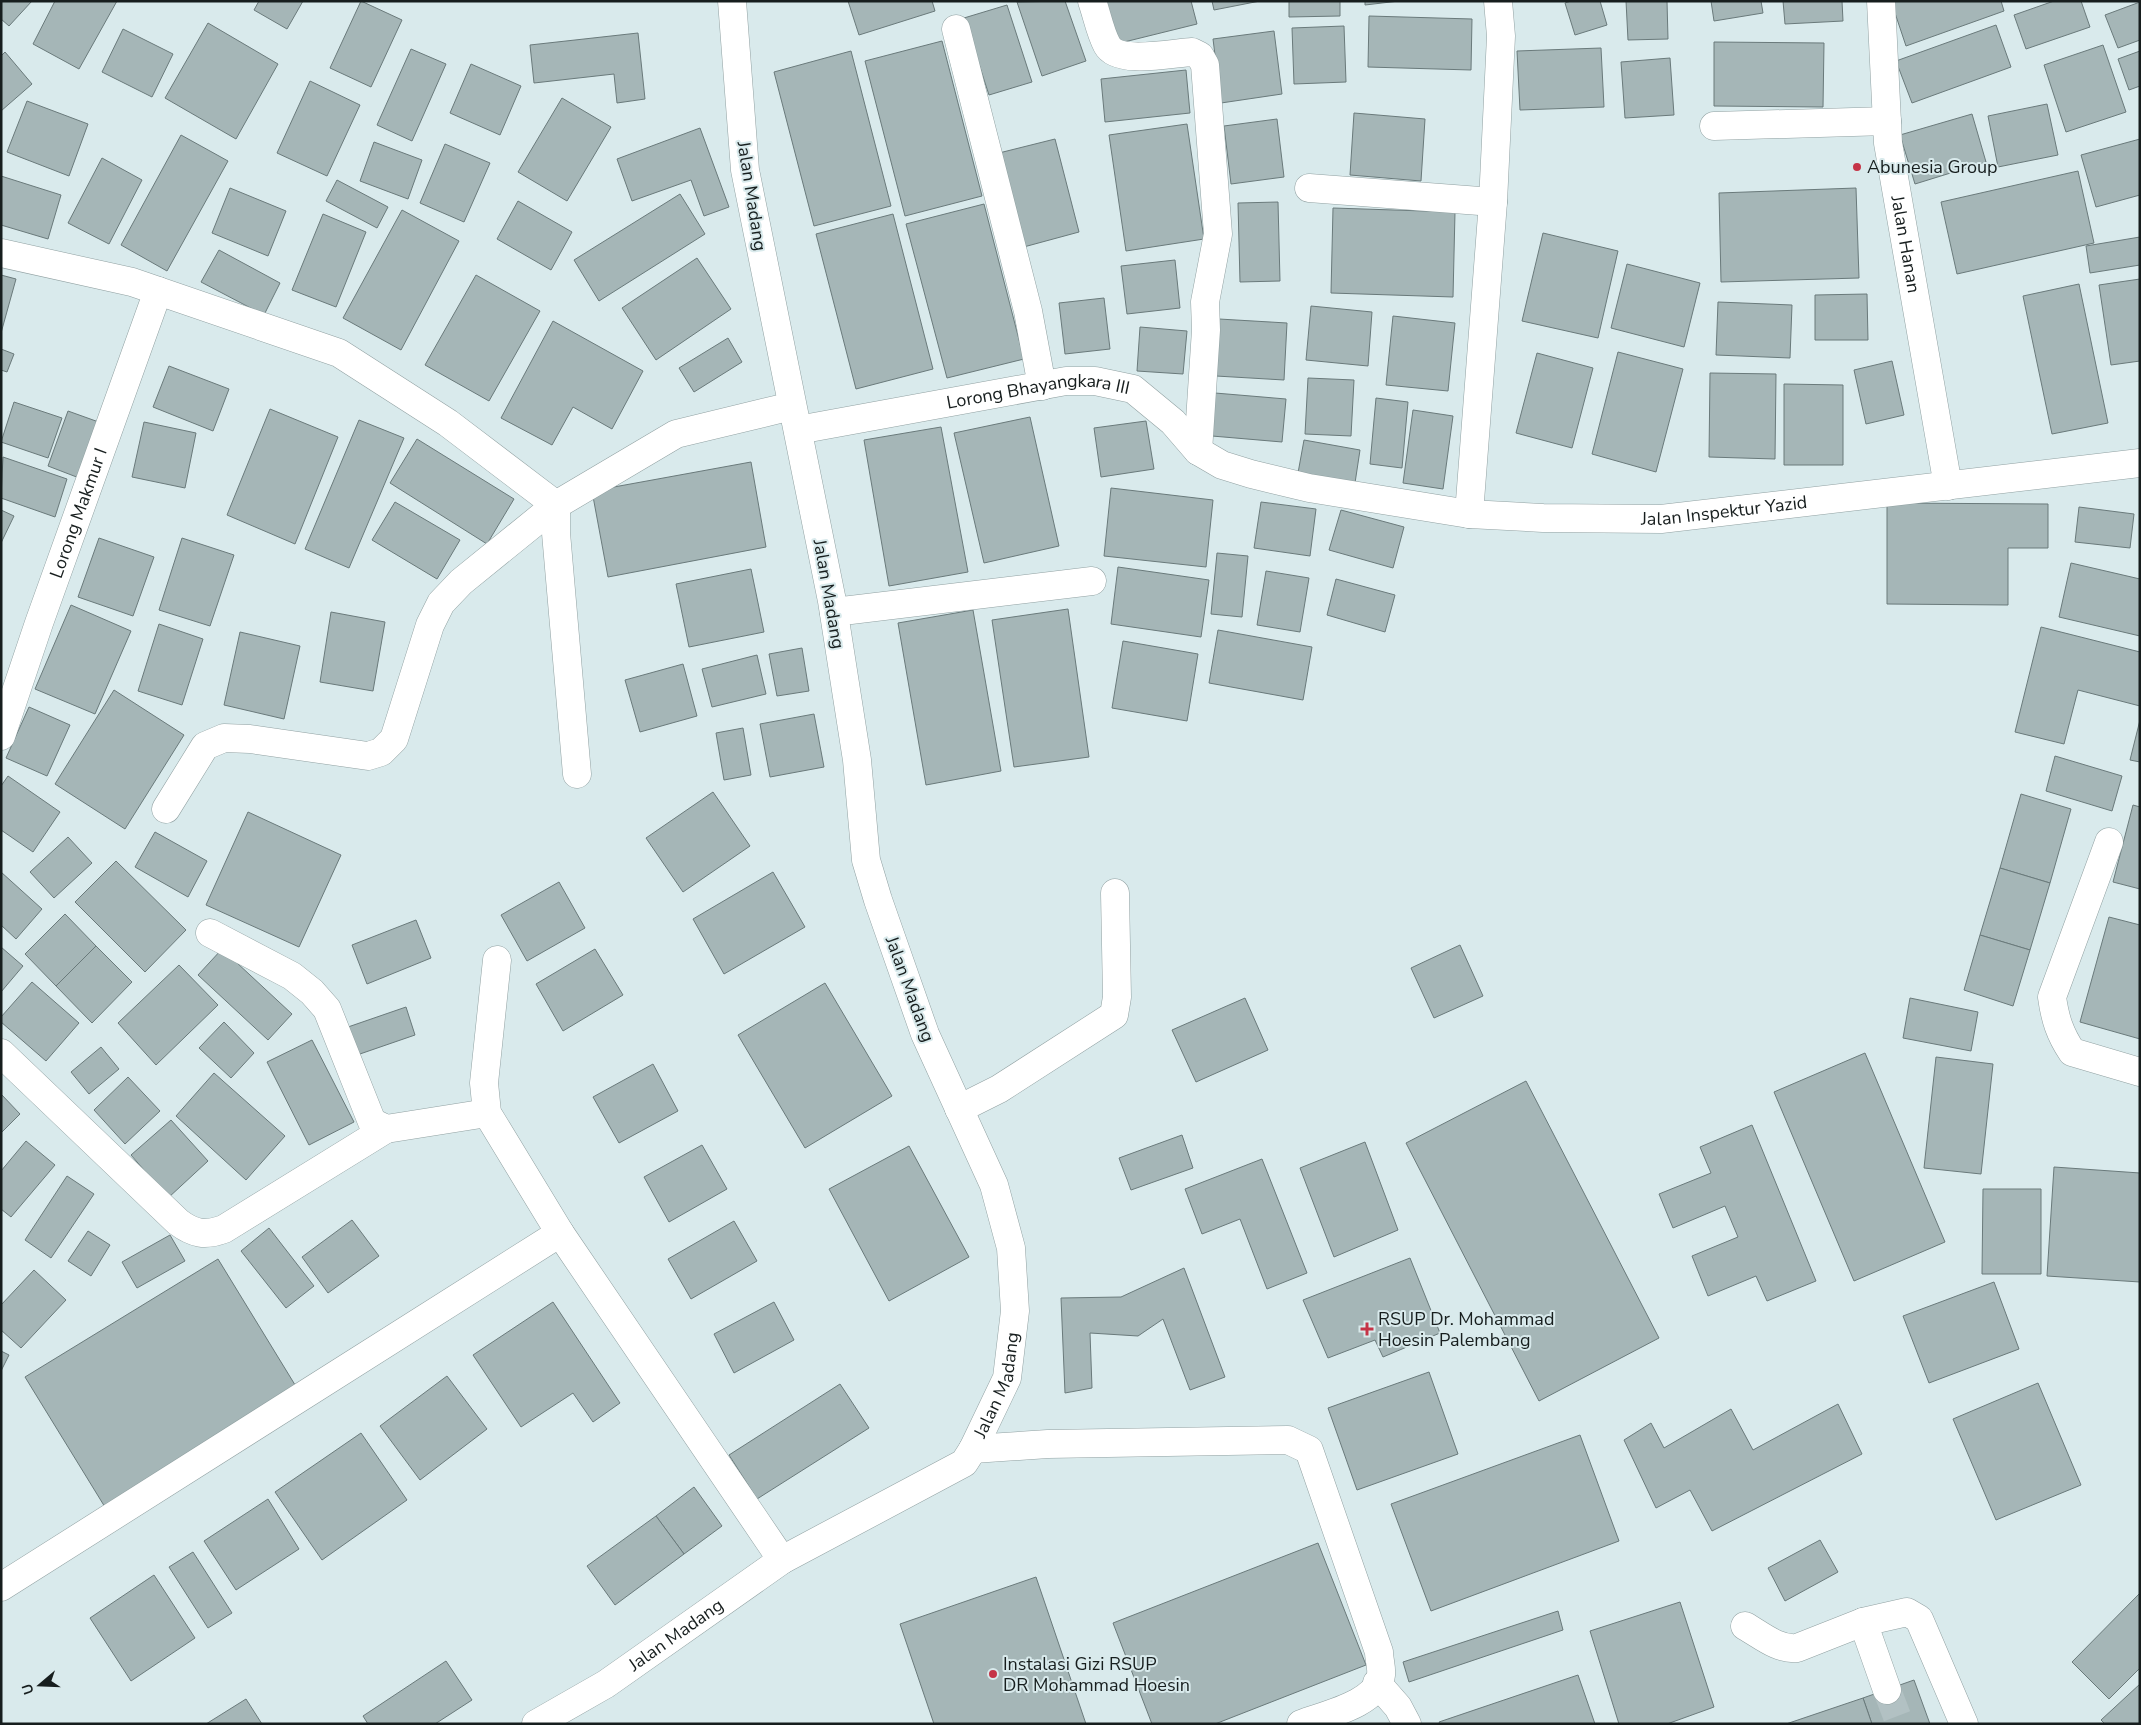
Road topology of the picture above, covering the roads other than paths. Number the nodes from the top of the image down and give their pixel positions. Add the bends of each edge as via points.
1 (732, 1) edge
2 (1092, 1) edge
3 (1498, 1) edge
4 (1881, 1) edge
5 (956, 29) dead end
6 (1888, 120) junction
7 (1714, 126) dead end
8 (1309, 188) dead end
9 (1493, 202) junction
10 (1, 253) edge
11 (158, 291) junction
12 (1042, 386) junction
13 (795, 418) junction
14 (1198, 451) junction
15 (2140, 463) edge
16 (1948, 486) junction
17 (1309, 488) joint
18 (556, 505) junction
19 (1469, 514) junction
20 (1092, 582) dead end
21 (834, 612) junction
22 (1, 736) edge
23 (577, 774) dead end
24 (166, 809) dead end
25 (2109, 842) dead end
26 (1115, 893) dead end
27 (210, 933) dead end
28 (497, 960) dead end
29 (1, 1053) edge
30 (2140, 1072) edge
31 (959, 1108) junction
32 (487, 1113) junction
33 (386, 1129) junction
34 (560, 1233) junction
35 (973, 1449) junction
36 (782, 1560) junction
37 (1, 1586) edge
38 (1864, 1622) junction
39 (1745, 1626) dead end
40 (1378, 1683) junction
41 (1887, 1690) tunnel mouth
42 (536, 1724) edge
43 (1301, 1724) edge
44 (1407, 1724) edge
45 (1964, 1724) edge

1 - 13 street, Jalan Madang via 745,170
2 - 14 street via 1108,46 1115,54 1131,57 1192,52 1200,56 1205,65 1218,234 1205,302
3 - 9 street via 1501,36
4 - 6 street, Jalan Hanan
5 - 12 street via 1028,311
6 - 7 street
6 - 16 street, Jalan Hanan via 1888,144
8 - 9 street
9 - 19 street
10 - 11 street via 132,282
11 - 18 street via 339,354 448,423
11 - 22 street, Lorong Makmur I
12 - 13 street, Lorong Bhayangkara III
12 - 14 street, Lorong Bhayangkara III via 1066,381 1133,389 1173,422
13 - 18 street, Lorong Bhayangkara III via 676,434
13 - 21 street, Jalan Madang
14 - 17 street, Lorong Bhayangkara III via 1222,465
15 - 16 street, Jalan Inspektur Yazid
16 - 19 street, Jalan Inspektur Yazid via 1661,519
17 - 19 street, Jalan Inspektur Yazid
18 - 23 street
18 - 24 street, Lorong Bhayangkara III via 461,582 441,603 430,625 394,739 387,748 368,756 224,738 206,746
20 - 21 street
21 - 31 street, Jalan Madang via 857,760 866,860 925,1034
25 - 30 street via 2052,997 2055,1020 2060,1035 2072,1052
26 - 31 street via 1117,997 1114,1015 999,1089
27 - 33 street via 292,976 312,992 327,1009 372,1122
28 - 32 street via 484,1083
29 - 33 street via 178,1222 199,1234 224,1229
31 - 35 street, Jalan Madang via 994,1185 1011,1248 1015,1311 1007,1378
32 - 33 street
32 - 34 street
34 - 36 street
34 - 37 street
35 - 36 street, Jalan Madang via 964,1463
35 - 40 street via 1058,1444 1288,1440 1298,1443 1309,1450 1378,1652 1381,1676
36 - 42 street, Jalan Madang via 606,1684
38 - 39 street via 1789,1649
38 - 41 street
38 - 45 street via 1907,1612 1919,1619
40 - 43 street via 1362,1702
40 - 44 street

